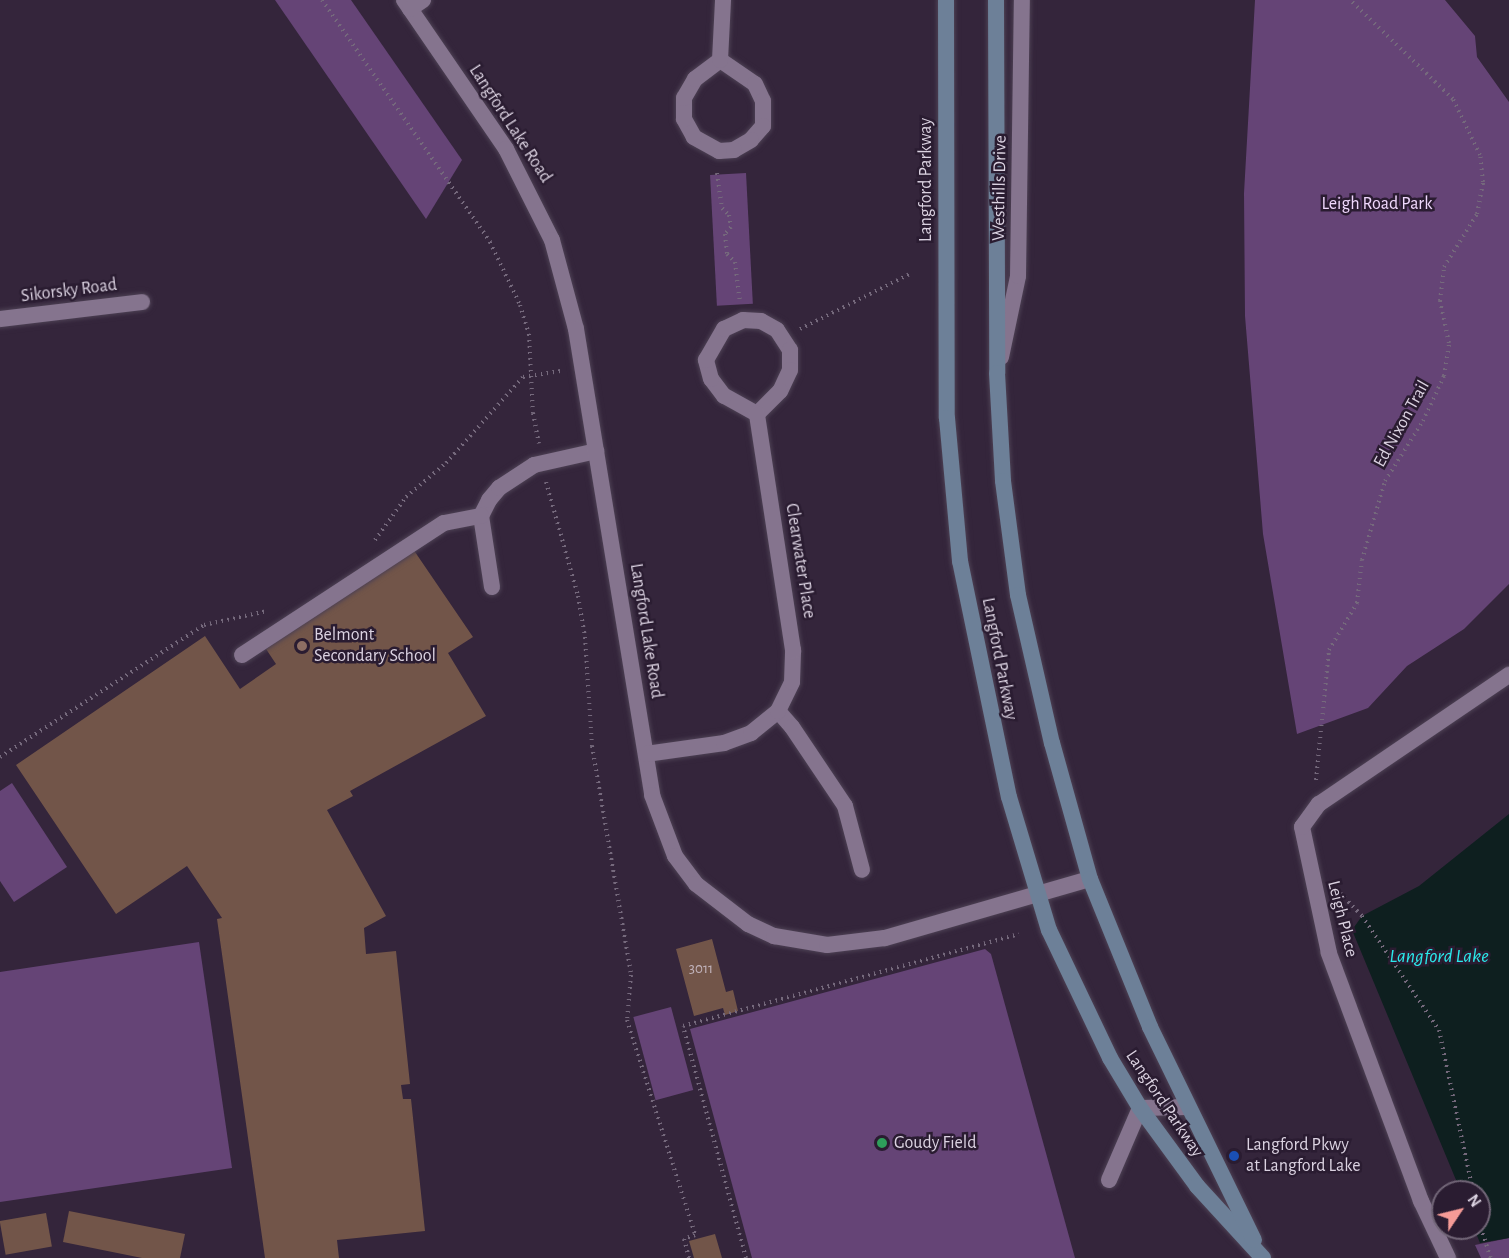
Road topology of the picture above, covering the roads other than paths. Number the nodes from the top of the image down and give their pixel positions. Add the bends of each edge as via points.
1 (723, 0) edge
2 (946, 0) edge
3 (996, 0) edge
4 (1022, 0) edge
5 (412, 3) edge
6 (720, 60) junction
7 (142, 303) dead end
8 (0, 319) edge
9 (997, 374) junction
10 (757, 414) junction
11 (596, 451) junction
12 (481, 516) junction
13 (492, 587) dead end
14 (242, 655) dead end
15 (1509, 675) edge
16 (778, 711) junction
17 (646, 754) junction
18 (862, 870) dead end
19 (1090, 879) junction
20 (1037, 894) junction
21 (1188, 1107) junction
22 (1140, 1108) junction
23 (1109, 1180) dead end
24 (1257, 1257) edge
25 (1448, 1258) edge

1 - 6 street
2 - 20 main road, Langford Parkway via 945,364 960,561 985,694
3 - 9 main road, Langford Parkway
4 - 9 street, Westhills Drive via 1018,276
5 - 11 street, Langford Lake Road via 506,149 552,240 571,306
6 - 6 street via 695,79 684,98 684,119 694,137 719,151 734,150 751,141 763,126 763,101 755,84
7 - 8 street, Sikorsky Road
9 - 19 main road, Langford Parkway via 1003,481 1018,595 1052,743
10 - 10 street via 780,391 790,370 790,350 777,330 761,321 743,320 724,329 706,360 711,379 724,396
10 - 16 street, Clearwater Place via 793,650 792,682
11 - 12 street via 534,465 500,488
11 - 17 street, Langford Lake Road
12 - 13 street
12 - 14 street via 444,523
15 - 25 street, Leigh Place via 1319,804 1302,827 1329,953 1421,1201
16 - 17 street, Clearwater Place via 765,724 737,740
16 - 18 street via 845,806
17 - 20 street, Langford Lake Road via 658,816 675,856 696,884 721,906 774,936 801,943 855,945
19 - 20 street, Langford Lake Road
19 - 21 main road, Langford Parkway via 1150,1028
20 - 22 main road, Langford Parkway via 1079,999
21 - 22 street
21 - 24 main road, Langford Parkway
22 - 23 street
22 - 24 main road, Langford Parkway via 1197,1186

